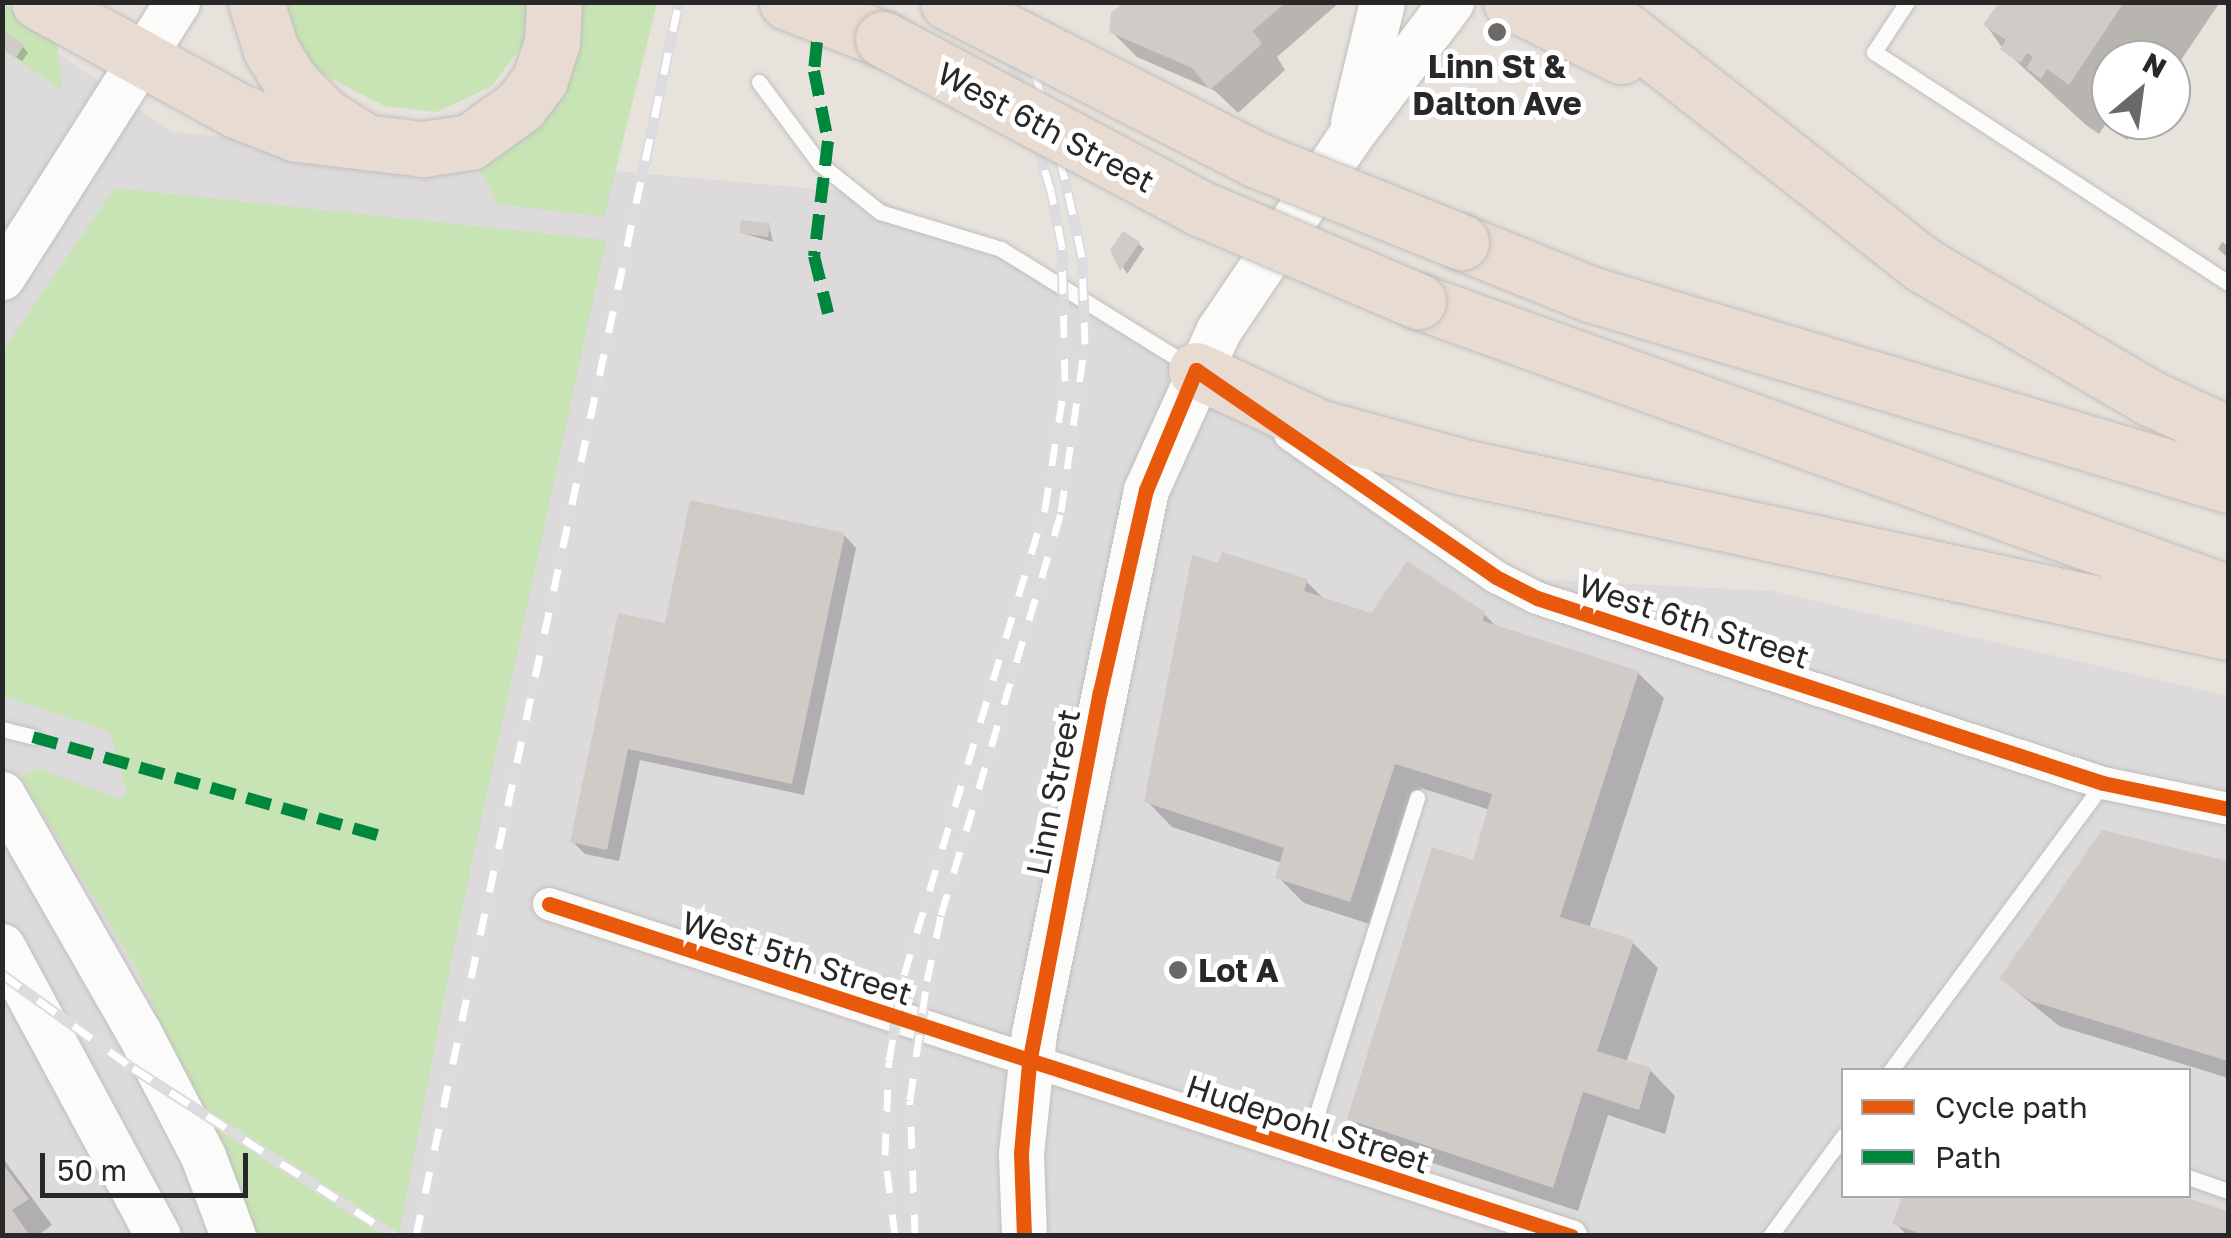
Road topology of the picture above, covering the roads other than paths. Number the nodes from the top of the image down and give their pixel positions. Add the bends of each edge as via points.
1 (40, 2) edge
2 (177, 2) edge
3 (256, 2) edge
4 (554, 2) edge
5 (787, 2) edge
6 (826, 2) edge
7 (948, 2) edge
8 (1382, 2) edge
9 (1451, 2) edge
10 (1511, 2) edge
11 (1588, 2) edge
12 (1907, 2) edge
13 (883, 39) junction
14 (142, 60) junction
15 (1672, 70) junction
16 (759, 82) dead end
17 (1350, 136) junction
18 (370, 146) junction
19 (2, 278) edge
20 (2228, 283) edge
21 (1196, 370) junction
22 (2228, 434) edge
23 (2228, 485) edge
24 (2228, 594) edge
25 (2228, 632) edge
26 (2, 728) edge
27 (33, 737) dead end
28 (2103, 783) junction
29 (2, 794) edge
30 (1417, 797) dead end
31 (2228, 809) edge
32 (549, 904) dead end
33 (4, 949) edge
34 (1029, 1063) junction
35 (1896, 1064) edge
36 (1841, 1139) edge
37 (1304, 1152) junction
38 (2191, 1179) edge
39 (2228, 1190) edge
40 (158, 1236) edge
41 (234, 1236) edge
42 (1024, 1236) edge
43 (1571, 1236) edge
44 (1770, 1236) edge

1 - 14 highway
2 - 14 main road
3 - 18 highway via 270,50 292,83 323,115
4 - 18 highway via 552,42 540,80 496,126 470,142
5 - 13 highway
6 - 13 highway, West 6th Street
7 - 23 highway, West 6th Street, bridge via 1257,160 1590,294
8 - 17 main road
9 - 17 main road, Linn Street
10 - 15 highway via 1607,53
11 - 15 highway
12 - 20 lane via 1874,52
13 - 24 highway, West 6th Street, bridge via 1202,209 1418,301
14 - 18 highway via 298,134
14 - 19 main road
15 - 22 highway via 1924,266 2150,398
16 - 21 lane via 820,164 851,193 903,222 1001,249
17 - 21 main road, Linn Street
21 - 25 highway via 1318,427 1463,467
21 - 28 street, West 6th Street via 1496,577 1537,598
21 - 34 main road, Linn Street via 1156,460 1128,555
26 - 27 lane
28 - 31 street, West 6th Street
28 - 35 lane
29 - 41 main road via 138,1031
30 - 37 lane
32 - 34 street, West 5th Street
33 - 40 main road
34 - 37 street, Hudepohl Street
34 - 42 main road, Linn Street via 1021,1153
36 - 44 lane
37 - 43 street, Hudepohl Street
38 - 39 lane

